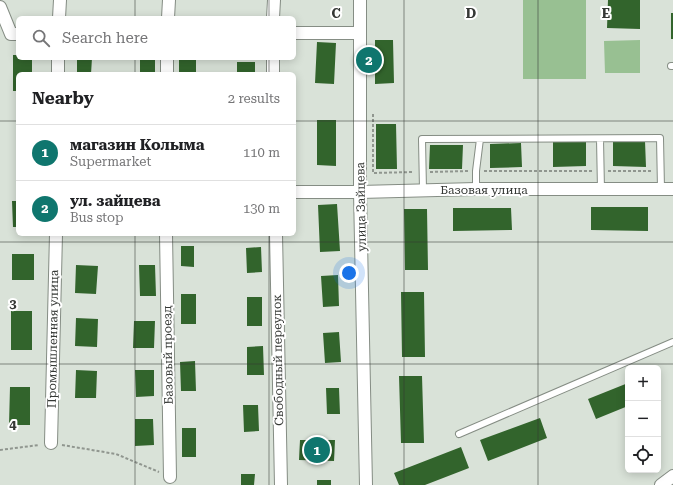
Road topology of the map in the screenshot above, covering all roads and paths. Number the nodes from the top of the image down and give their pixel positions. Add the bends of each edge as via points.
1 (60, 0) edge
2 (169, 0) edge
3 (274, 0) edge
4 (360, 0) edge
5 (0, 7) edge
6 (59, 16) edge
7 (168, 16) edge
8 (273, 16) edge
9 (296, 33) edge
10 (360, 33) junction
11 (16, 34) edge
12 (58, 60) edge
13 (167, 60) edge
14 (273, 60) edge
15 (58, 72) edge
16 (167, 72) edge
17 (273, 72) edge
18 (480, 139) junction
19 (600, 139) junction
20 (661, 188) junction
21 (476, 189) junction
22 (673, 189) edge
23 (423, 190) junction
24 (601, 190) junction
25 (296, 192) edge
26 (360, 192) junction
27 (56, 236) edge
28 (166, 236) edge
29 (276, 236) edge
30 (673, 342) edge
31 (460, 434) dead end
32 (51, 443) junction
33 (0, 450) edge
34 (673, 476) edge
35 (170, 477) joint
36 (281, 485) edge
37 (366, 485) edge
38 (661, 485) edge

1 - 6 street
2 - 7 street
3 - 8 street
4 - 10 street, улица Зайцева
5 - 11 street via 11,34
9 - 10 street
10 - 26 street, улица Зайцева
12 - 15 street
13 - 16 street
14 - 17 street
18 - 19 lane
18 - 21 lane
18 - 23 lane via 422,139
19 - 20 lane via 660,138
19 - 24 lane
20 - 22 street, Базовая улица
20 - 24 street, Базовая улица
21 - 23 street, Базовая улица
21 - 24 street, Базовая улица
23 - 26 street, Базовая улица
25 - 26 street, Базовая улица
26 - 37 street, улица Зайцева
27 - 32 street, Промышленная улица
28 - 35 street, Базовый проезд
29 - 36 street, Свободный переулок
30 - 31 lane
32 - 33 path
32 - 35 path via 116,454
34 - 38 street

